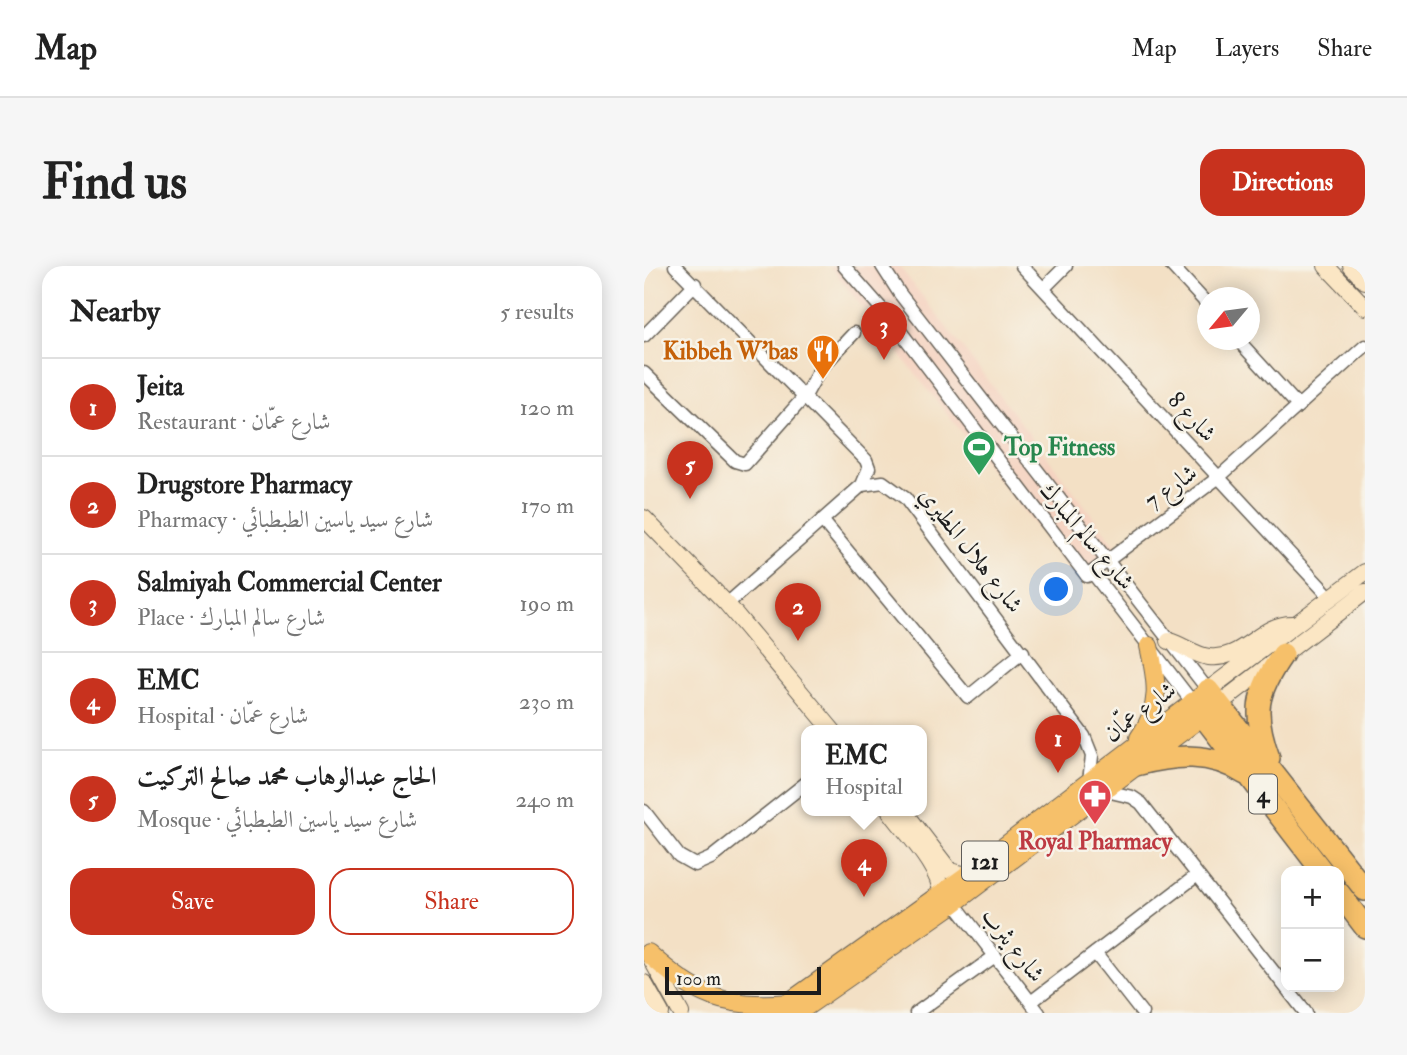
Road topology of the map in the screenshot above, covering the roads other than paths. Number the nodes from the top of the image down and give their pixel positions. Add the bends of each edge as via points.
1 (675, 266) edge
2 (844, 266) edge
3 (882, 266) edge
4 (1022, 266) edge
5 (1066, 266) edge
6 (1172, 266) edge
7 (1326, 266) edge
8 (695, 284) junction
9 (1044, 288) junction
10 (1197, 293) edge
11 (1365, 307) edge
12 (854, 333) dead end
13 (644, 336) edge
14 (1365, 346) edge
15 (1247, 350) edge
16 (644, 373) edge
17 (805, 396) junction
18 (1298, 406) junction
19 (1219, 477) junction
20 (862, 485) junction
21 (644, 518) edge
22 (822, 520) junction
23 (1106, 562) junction
24 (1092, 572) junction
25 (1365, 572) edge
26 (1365, 592) edge
27 (1330, 597) junction
28 (727, 604) junction
29 (1155, 623) junction
30 (1295, 624) junction
31 (1145, 641) junction
32 (1169, 641) junction
33 (1023, 652) junction
34 (1283, 654) junction
35 (1206, 704) junction
36 (828, 725) edge
37 (1134, 757) junction
38 (1250, 777) junction
39 (1276, 777) junction
40 (1096, 785) junction
41 (801, 787) edge
42 (644, 811) edge
43 (894, 816) edge
44 (908, 816) edge
45 (1331, 847) junction
46 (1318, 866) edge
47 (967, 875) junction
48 (1196, 876) junction
49 (1365, 890) edge
50 (948, 898) junction
51 (1344, 900) edge
52 (1365, 927) edge
53 (646, 950) edge
54 (1095, 953) junction
55 (995, 956) junction
56 (644, 983) edge
57 (1031, 1002) junction
58 (798, 1009) edge
59 (662, 1013) edge
60 (681, 1013) edge
61 (774, 1013) edge
62 (917, 1013) edge
63 (1039, 1013) edge
64 (1142, 1013) edge
65 (1306, 1013) edge

1 - 8 street
2 - 24 street, شارع سالم المبارك via 918,354 1087,576
3 - 23 street, شارع سالم المبارك
4 - 9 street, شارع 8
5 - 9 street
6 - 10 street
7 - 11 main road
8 - 13 street
8 - 17 street
9 - 19 street, شارع 8
12 - 17 street via 820,369
14 - 18 street, شارع 7
15 - 18 street
16 - 17 street via 740,464 750,461
17 - 20 street via 866,460 870,468
18 - 19 street, شارع 7
19 - 23 street, شارع 7
19 - 27 street, شارع 8
20 - 22 street
20 - 33 street, شارع هلال المطيري via 883,482 905,498
21 - 28 main road
22 - 28 street
22 - 33 street via 968,697
23 - 24 street, شارع 7
23 - 29 street, شارع سالم المبارك
24 - 31 street, شارع سالم المبارك
25 - 27 main road, شارع عمّان / 121
26 - 34 main road, شارع عمّان / 121
27 - 30 main road, شارع عمّان / 121
28 - 36 main road
29 - 31 street via 1154,636
29 - 32 street, شارع سالم المبارك
30 - 32 main road via 1276,626 1236,652 1219,657 1201,655
30 - 35 main road, شارع عمّان / 121
31 - 35 street, شارع سالم المبارك
31 - 37 main road via 1156,676 1157,700
32 - 35 street, شارع سالم المبارك
33 - 40 street, شارع هلال المطيري via 1090,748
34 - 35 main road, شارع عمّان / 121
34 - 39 highway via 1266,680 1258,708 1259,730
35 - 37 main road, شارع عمّان / 121
35 - 38 highway, 4
35 - 39 highway, 4
37 - 38 highway via 1197,756
37 - 40 main road, شارع عمّان / 121
38 - 46 highway, 4
39 - 45 highway, 4
40 - 47 main road, شارع عمّان / 121
40 - 48 street via 1132,797
40 - 50 main road, شارع عمّان / 121
41 - 42 street via 711,858 695,865 679,856
43 - 50 main road
44 - 47 main road via 950,870
45 - 46 highway
45 - 49 highway, 4
47 - 50 main road, شارع عمّان / 121
48 - 54 street
48 - 65 street
50 - 55 street, شارع يثرب
50 - 58 main road, شارع عمّان / 121
51 - 52 highway
53 - 58 main road via 682,982 710,998
53 - 60 main road
54 - 57 street
54 - 64 street
55 - 57 street, شارع يثرب
55 - 62 street
56 - 59 main road
57 - 63 street, شارع يثرب
58 - 61 main road, شارع عمّان / 121

